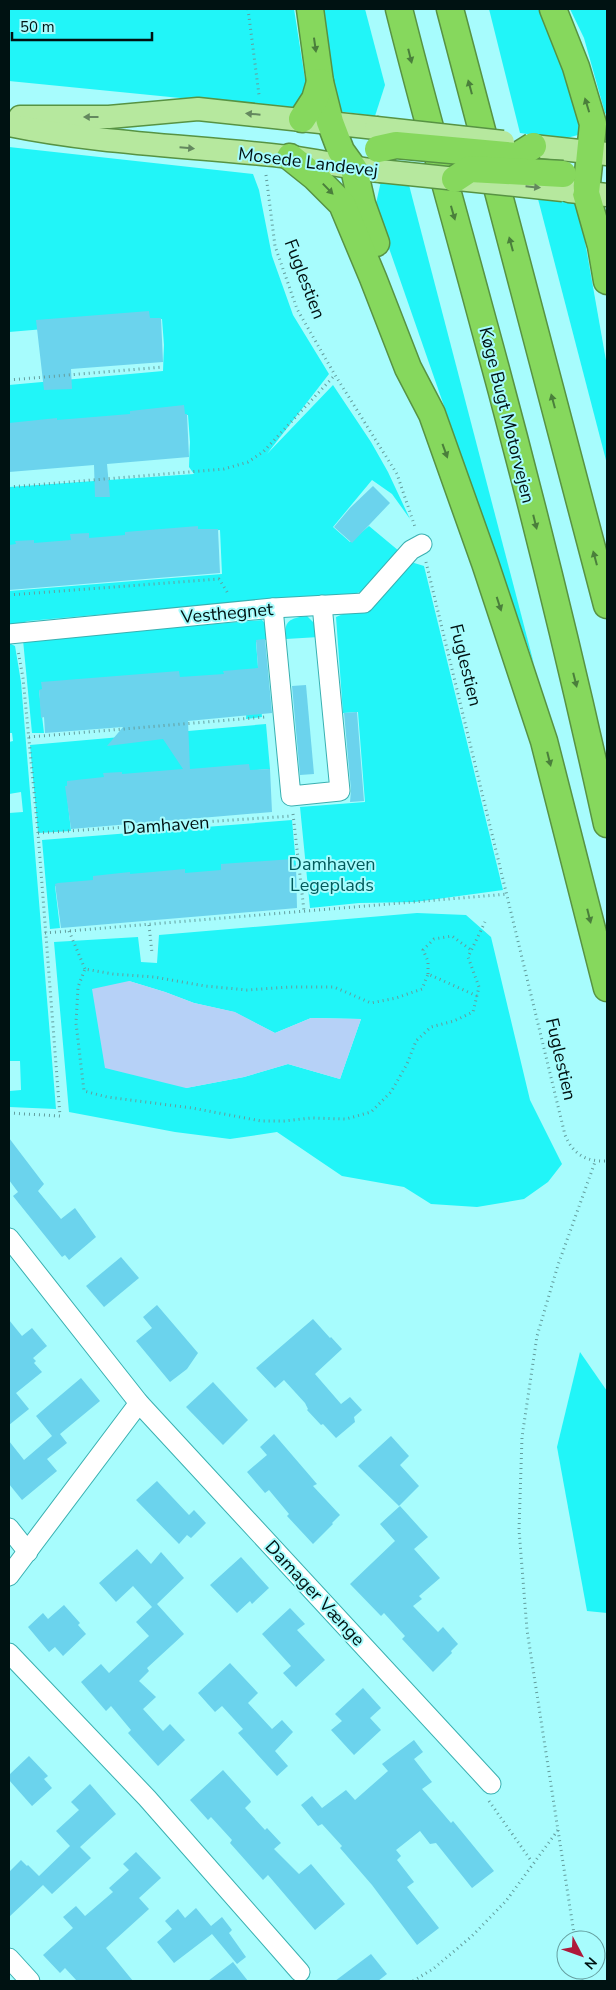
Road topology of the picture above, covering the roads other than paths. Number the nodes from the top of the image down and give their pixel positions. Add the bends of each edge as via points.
1 (310, 9) edge
2 (399, 9) edge
3 (450, 9) edge
4 (553, 9) edge
5 (320, 82) junction
6 (9, 117) edge
7 (302, 118) junction
8 (330, 122) junction
9 (9, 125) edge
10 (534, 146) joint
11 (378, 149) junction
12 (599, 153) edge
13 (290, 158) junction
14 (354, 169) junction
15 (455, 179) joint
16 (576, 180) edge
17 (604, 241) edge
18 (607, 281) edge
19 (428, 405) junction
20 (422, 544) road end
21 (322, 605) junction
22 (607, 605) edge
23 (273, 608) junction
24 (10, 634) edge
25 (607, 824) edge
26 (607, 988) edge
27 (9, 1238) edge
28 (139, 1403) junction
29 (9, 1528) edge
30 (28, 1552) junction
31 (9, 1576) edge
32 (9, 1653) edge
33 (491, 1784) road end
34 (9, 1958) edge
35 (300, 1972) dead end
36 (30, 1981) edge

1 -> 5 highway
2 -> 25 highway, Køge Bugt Motorvejen via 577,684
22 -> 3 highway
12 -> 4 highway via 576,67
5 - 7 highway via 315,99
5 - 8 highway
7 -> 6 main road, Mosede Landevej via 198,109 109,116
7 - 8 main road, Mosede Landevej
8 - 11 main road, Mosede Landevej
8 - 14 highway via 341,151
9 -> 13 main road, Mosede Landevej via 139,143
10 - 11 highway, bridge via 516,156 396,145
10 - 16 main road
11 - 14 highway
11 - 15 main road, Mosede Landevej, bridge
12 - 16 highway via 578,168
13 - 14 main road, Mosede Landevej
13 -> 19 highway via 342,204 408,368
14 - 19 highway via 362,204 420,362
15 -> 16 highway, bridge via 470,169
16 - 17 highway
17 - 18 highway
19 -> 26 highway via 544,741
20 - 21 street, Vesthegnet via 411,550 364,603
21 - 23 street, Vesthegnet
21 - 23 street via 340,791 291,796
23 - 24 street, Vesthegnet
27 - 28 street, Damager Vænge
28 - 30 street
28 - 33 street, Damager Vænge
29 - 30 street
30 - 31 street
32 - 35 street via 146,1798
34 - 36 street

